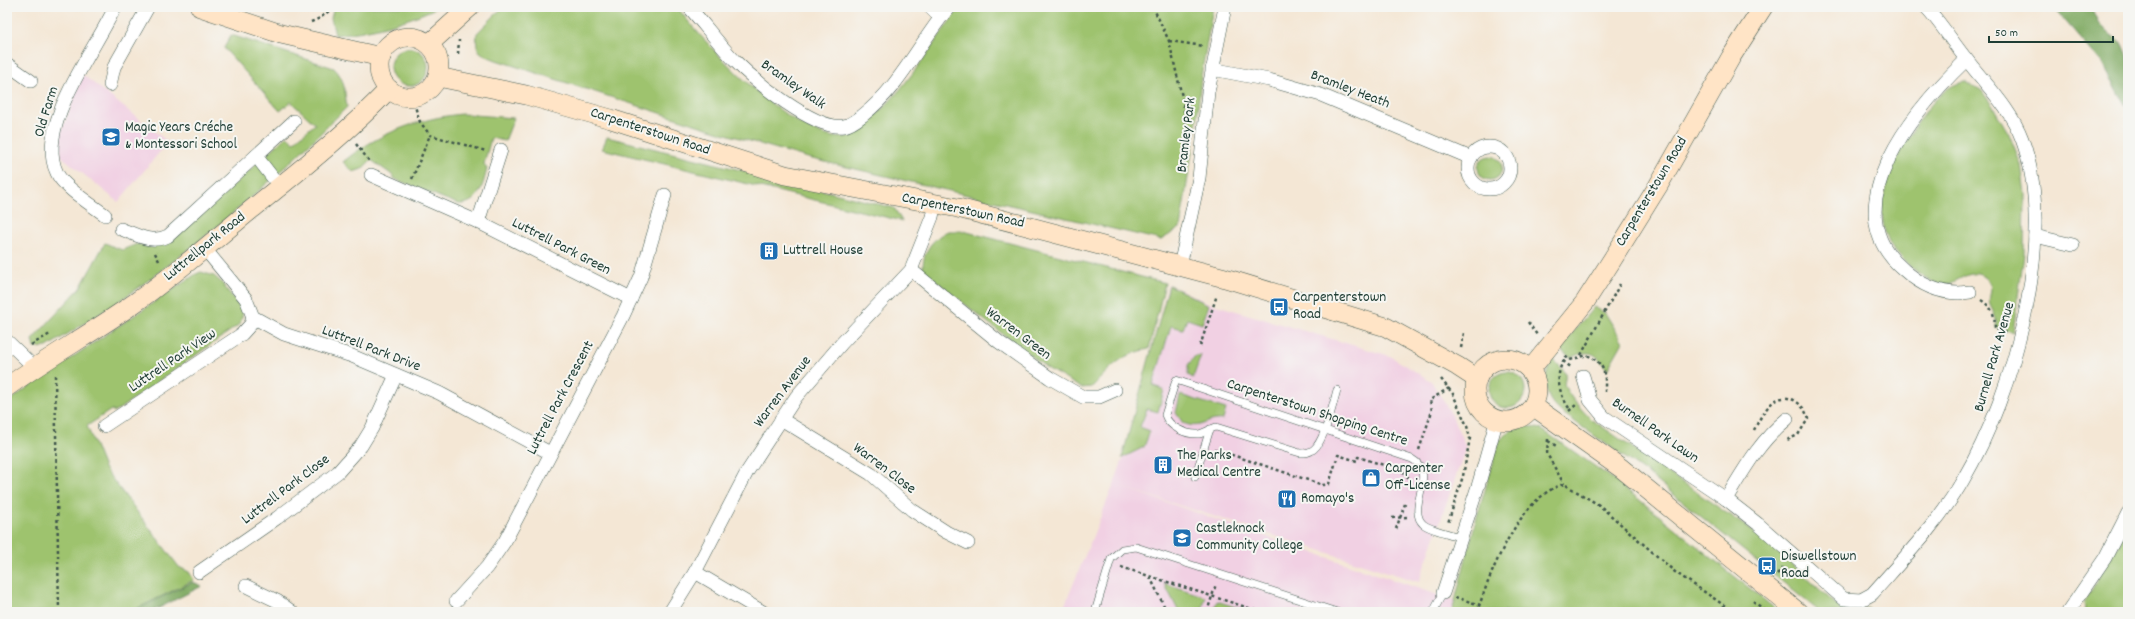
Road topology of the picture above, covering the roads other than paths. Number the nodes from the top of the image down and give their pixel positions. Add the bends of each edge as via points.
1 (115, 7) edge
2 (148, 7) edge
3 (200, 7) edge
4 (470, 7) edge
5 (689, 7) edge
6 (930, 7) edge
7 (949, 7) edge
8 (1224, 7) edge
9 (1763, 7) edge
10 (1926, 7) edge
11 (940, 17) junction
12 (429, 44) junction
13 (381, 57) junction
14 (1966, 60) junction
15 (7, 64) edge
16 (1212, 69) junction
17 (438, 77) junction
18 (31, 81) dead end
19 (110, 85) dead end
20 (389, 89) junction
21 (294, 121) dead end
22 (501, 150) road end
23 (256, 156) junction
24 (1470, 158) dead end
25 (371, 176) road end
26 (280, 186) junction
27 (665, 196) dead end
28 (935, 203) junction
29 (105, 215) dead end
30 (478, 222) junction
31 (121, 229) dead end
32 (2035, 236) junction
33 (2073, 244) dead end
34 (205, 249) junction
35 (1180, 266) junction
36 (911, 270) junction
37 (1970, 292) road end
38 (631, 299) junction
39 (253, 317) junction
40 (7, 341) edge
41 (34, 367) junction
42 (1530, 370) junction
43 (396, 375) junction
44 (1583, 376) dead end
45 (1477, 379) junction
46 (7, 388) edge
47 (1115, 390) dead end
48 (1337, 390) dead end
49 (1533, 406) junction
50 (781, 419) junction
51 (1497, 419) junction
52 (1787, 419) dead end
53 (104, 426) dead end
54 (1325, 428) junction
55 (1210, 429) junction
56 (550, 452) junction
57 (1195, 477) dead end
58 (1726, 499) junction
59 (2128, 513) edge
60 (1461, 538) junction
61 (968, 543) dead end
62 (199, 572) dead end
63 (695, 572) junction
64 (246, 586) dead end
65 (1443, 593) joint
66 (456, 601) dead end
67 (1853, 601) joint
68 (2071, 611) edge
69 (292, 612) edge
70 (670, 612) edge
71 (763, 612) edge
72 (1095, 612) edge
73 (1337, 612) edge
74 (1433, 612) edge
75 (1798, 612) edge

1 - 29 street, Old Farm via 77,72 58,122 52,149 52,160 62,181
2 - 19 street via 114,68
3 - 13 street via 281,34
4 - 12 street
5 - 11 street, Bramley Walk via 748,73 807,117 825,125 835,126 845,126 854,121 882,98 905,71
6 - 11 street
7 - 11 street, Bramley Walk
8 - 16 street, Bramley Park
9 - 42 street, Carpenterstown Road via 1612,260 1585,302
10 - 14 street, Burnell Park Avenue
12 - 13 street via 421,39 402,38 393,42
12 - 17 street via 439,59
13 - 20 street via 380,74
14 - 32 street, Burnell Park Avenue via 2003,106 2022,138 2033,193
14 - 37 street via 1937,88 1905,130 1885,167 1875,207 1879,235 1900,267 1942,292
15 - 18 street
16 - 24 street, Bramley Heath via 1269,80 1321,94
16 - 35 street, Bramley Park via 1199,178
17 - 20 street via 427,91 412,97 403,96
17 - 28 street, Carpenterstown Road via 540,99 786,175
20 - 26 street, Luttrellpark Road via 362,117
21 - 23 street
22 - 30 street
23 - 26 street
23 - 31 street via 168,236 151,240
25 - 30 street, Luttrell Park Green
26 - 34 street, Luttrellpark Road
27 - 38 street, Luttrell Park Crescent via 650,248
28 - 35 street, Carpenterstown Road via 1012,220
28 - 36 street, Warren Avenue via 929,226
30 - 38 street, Luttrell Park Green
32 - 33 street
32 - 67 street, Burnell Park Avenue via 2024,324 1994,417 1974,461 1935,521 1869,597
34 - 39 street via 246,299
34 - 41 street, Luttrellpark Road via 136,302
35 - 45 street, Carpenterstown Road via 1386,327
36 - 47 street, Warren Green via 999,342 1050,378 1083,397 1099,397
36 - 50 street, Warren Avenue via 816,372
38 - 56 street, Luttrell Park Crescent
39 - 43 street, Luttrell Park Drive via 284,334 352,356
39 - 53 street, Luttrell Park View via 251,324 242,334
40 - 41 street
41 - 46 street, Luttrellpark Road
42 - 45 street via 1515,360 1498,360 1487,365
42 - 49 street via 1537,390
43 - 56 street, Luttrell Park Drive via 453,400
43 - 62 street, Luttrell Park Close via 372,428 361,446 338,472 278,518
44 - 58 street, Burnell Park Lawn via 1590,400 1604,417
45 - 51 street via 1475,391 1478,403 1486,413
48 - 54 lane
49 - 51 street via 1516,419
49 - 75 street via 1621,468
50 - 61 street, Warren Close via 870,474 912,510
50 - 63 street, Warren Avenue via 746,473
51 - 60 street
52 - 58 street via 1769,434 1750,459
54 - 55 lane via 1318,446 1307,453 1219,428
54 - 55 lane, Carpenterstown Shopping Centre via 1176,380 1165,415 1167,420 1176,428 1194,434
54 - 60 lane, Carpenterstown Shopping Centre via 1418,462 1422,470 1418,516 1426,526
55 - 57 lane
56 - 66 street, Luttrell Park Crescent via 505,541 488,567
58 - 67 street, Burnell Park Lawn via 1837,594
59 - 68 street via 2105,558
60 - 65 street
63 - 70 street, Warren Avenue
63 - 71 street
64 - 69 street via 277,601
65 - 74 lane
72 - 73 lane via 1110,564 1118,551 1136,547

